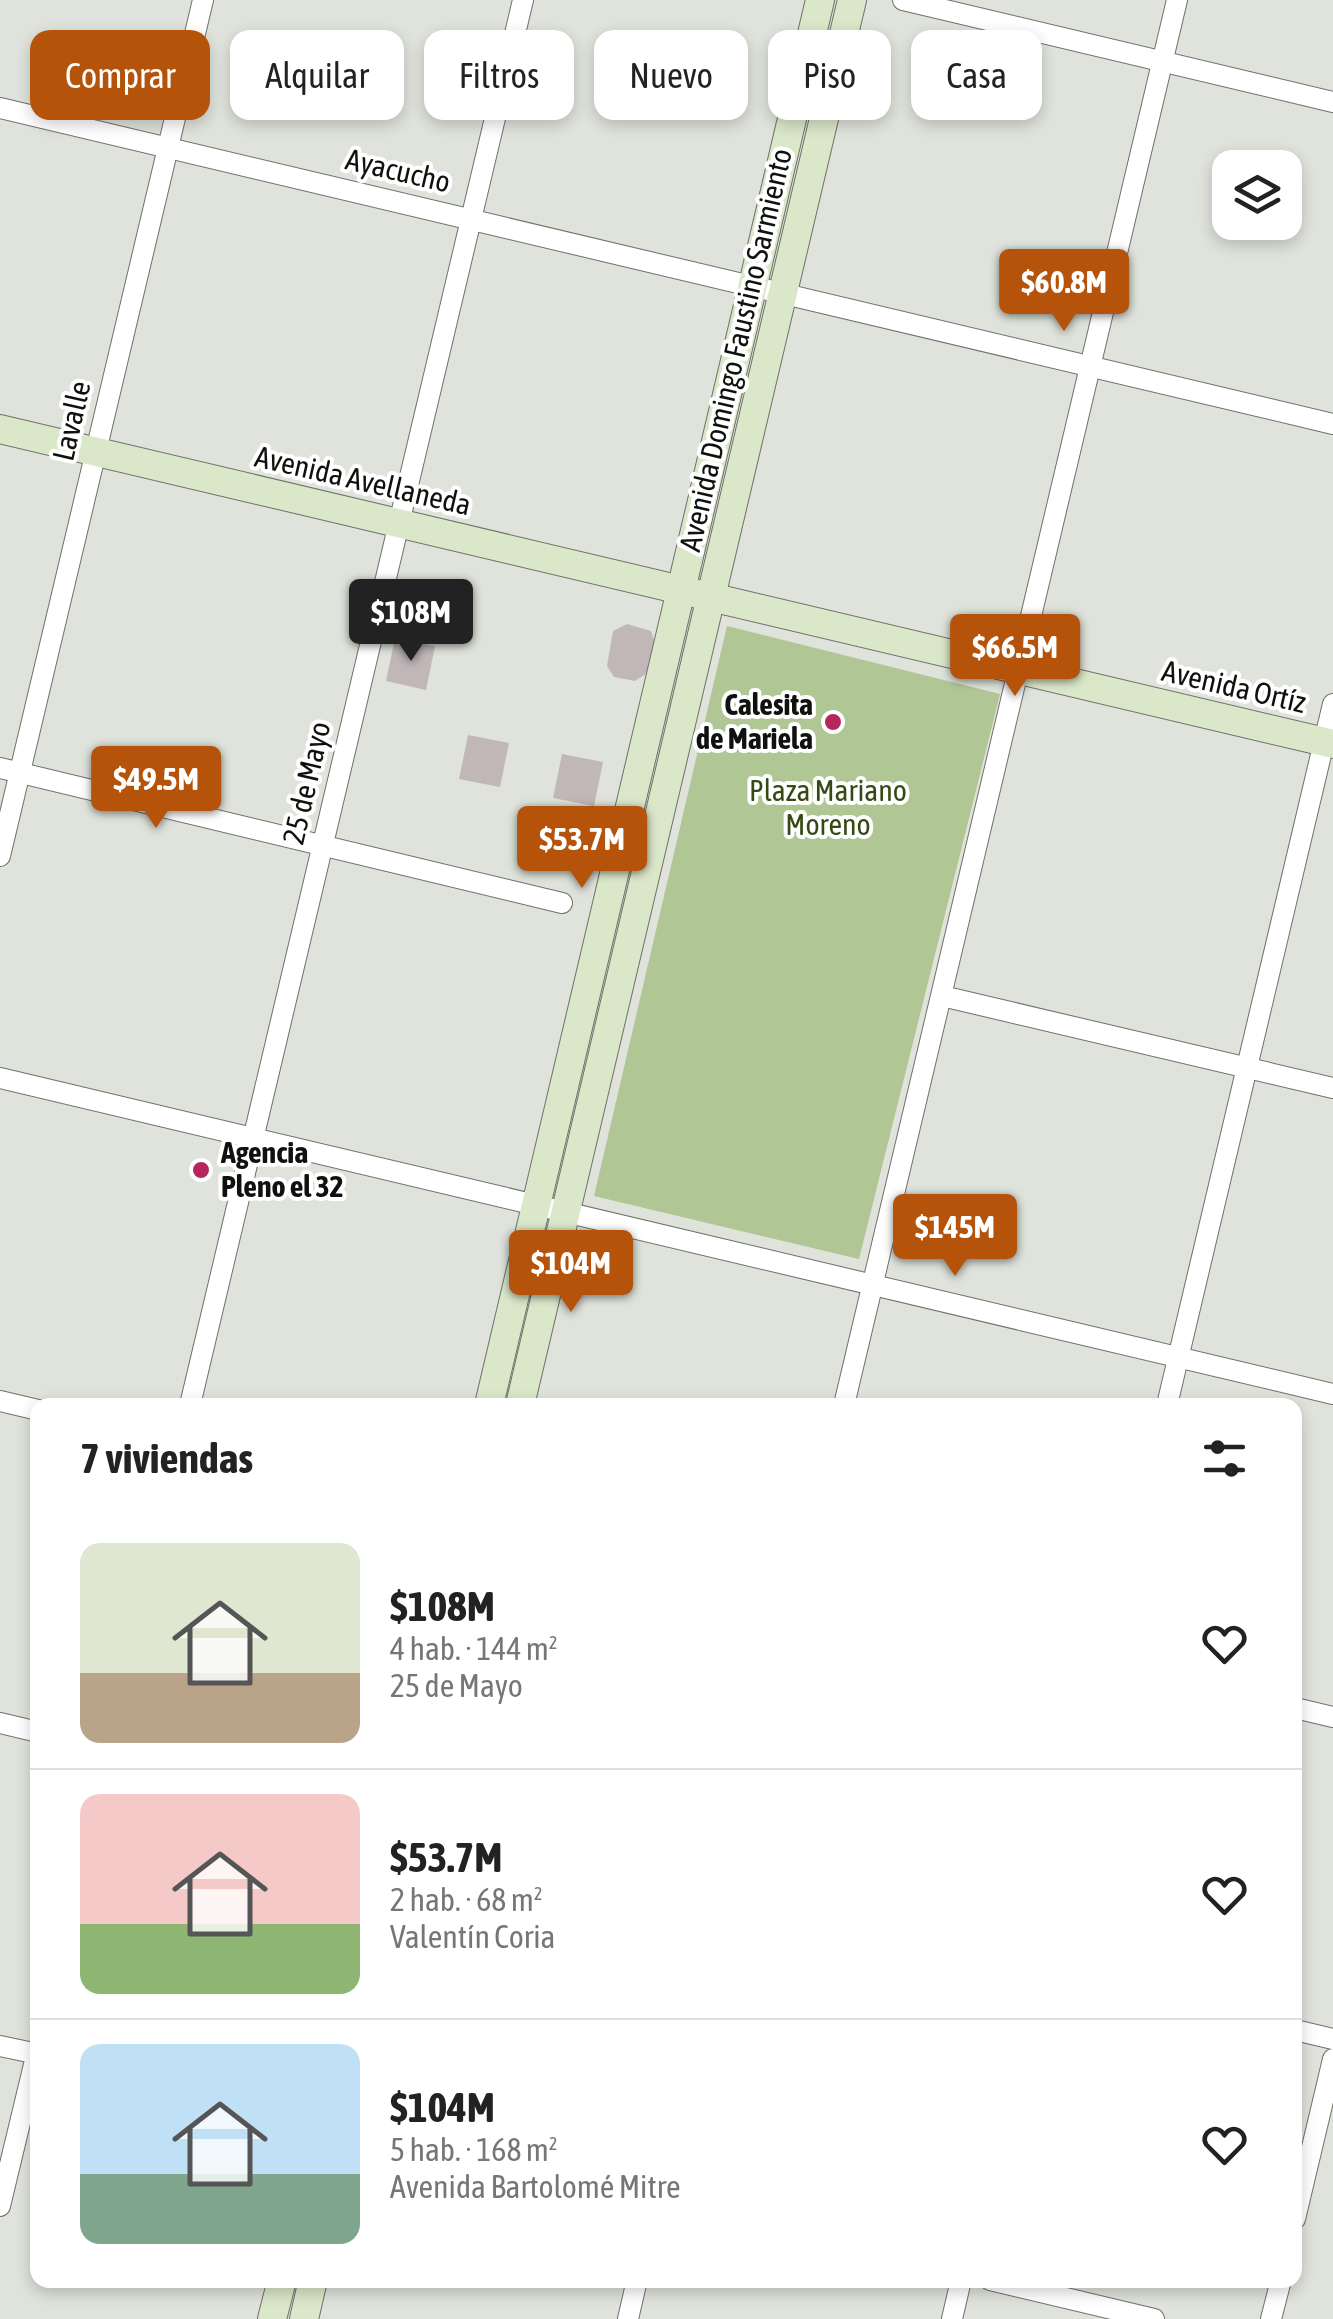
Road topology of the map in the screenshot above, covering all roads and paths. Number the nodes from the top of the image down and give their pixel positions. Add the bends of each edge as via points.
1 (203, 0) edge
2 (523, 0) edge
3 (820, 0) edge
4 (852, 0) edge
5 (903, 0) edge
6 (1177, 0) edge
7 (1162, 62) junction
8 (1333, 102) edge
9 (0, 108) edge
10 (168, 148) junction
11 (471, 220) junction
12 (751, 286) junction
13 (783, 293) junction
14 (1090, 366) junction
15 (1333, 424) edge
16 (0, 429) edge
17 (96, 452) junction
18 (399, 524) junction
19 (683, 591) junction
20 (711, 597) junction
21 (1018, 670) junction
22 (1333, 704) edge
23 (1329, 743) edge
24 (10, 771) edge
25 (323, 845) junction
26 (0, 856) edge
27 (562, 903) dead end
28 (942, 996) junction
29 (1247, 1068) junction
30 (0, 1078) edge
31 (1333, 1088) edge
32 (253, 1138) junction
33 (537, 1205) junction
34 (566, 1212) junction
35 (872, 1285) junction
36 (1178, 1357) junction
37 (1333, 1394) edge
38 (192, 1398) edge
39 (492, 1398) edge
40 (522, 1398) edge
41 (846, 1398) edge
42 (1169, 1398) edge
43 (0, 1402) edge
44 (30, 1408) edge
45 (1302, 1710) edge
46 (1333, 1717) edge
47 (0, 1724) edge
48 (30, 1730) edge
49 (1302, 2032) edge
50 (1333, 2039) edge
51 (0, 2046) edge
52 (30, 2051) edge
53 (1333, 2059) edge
54 (30, 2081) edge
55 (1302, 2190) edge
56 (0, 2206) edge
57 (280, 2288) edge
58 (311, 2288) edge
59 (635, 2288) edge
60 (959, 2288) edge
61 (1024, 2288) edge
62 (1278, 2288) edge
63 (272, 2319) edge
64 (304, 2319) edge
65 (628, 2319) edge
66 (952, 2319) edge
67 (1154, 2319) edge
68 (1271, 2319) edge

1 - 10 street, Lavalle
2 - 11 street, 25 de Mayo
3 - 12 main road, Avenida Domingo Faustino Sarmiento
4 - 13 main road, Avenida Domingo Faustino Sarmiento
5 - 7 street
6 - 7 street
7 - 8 street
7 - 14 street
9 - 10 street, Ayacucho
10 - 11 street, Ayacucho
10 - 17 street, Lavalle
11 - 12 street, Ayacucho
11 - 18 street, 25 de Mayo
12 - 13 street, Ayacucho
12 - 19 main road, Avenida Domingo Faustino Sarmiento
13 - 14 street, Ayacucho
13 - 20 main road, Avenida Domingo Faustino Sarmiento
14 - 15 street, Ayacucho
14 - 21 street
16 - 17 main road, Avenida Avellaneda
17 - 18 main road, Avenida Avellaneda
17 - 24 street, Lavalle
18 - 19 main road, Avenida Avellaneda
18 - 25 street, 25 de Mayo
19 - 20 main road, Avenida Avellaneda
19 - 33 main road, Avenida Domingo Faustino Sarmiento
20 - 21 main road, Avenida Ortíz
20 - 34 main road, Avenida Domingo Faustino Sarmiento
21 - 23 main road, Avenida Ortíz
21 - 28 street
22 - 23 street
23 - 29 street
24 - 25 street
24 - 26 street, Lavalle
25 - 27 street
25 - 32 street, 25 de Mayo
28 - 29 street
28 - 35 street
29 - 31 street
29 - 36 street
30 - 32 street
32 - 33 street
32 - 38 street, 25 de Mayo
33 - 34 street
33 - 39 main road, Avenida Domingo Faustino Sarmiento
34 - 35 street
34 - 40 main road, Avenida Domingo Faustino Sarmiento
35 - 36 street
35 - 41 street
36 - 37 street
36 - 42 street
43 - 44 street
45 - 46 street
47 - 48 street
49 - 50 street
51 - 52 street
53 - 55 street
54 - 56 street
57 - 63 main road
58 - 64 main road
59 - 65 street
60 - 66 street
61 - 67 street
62 - 68 street

